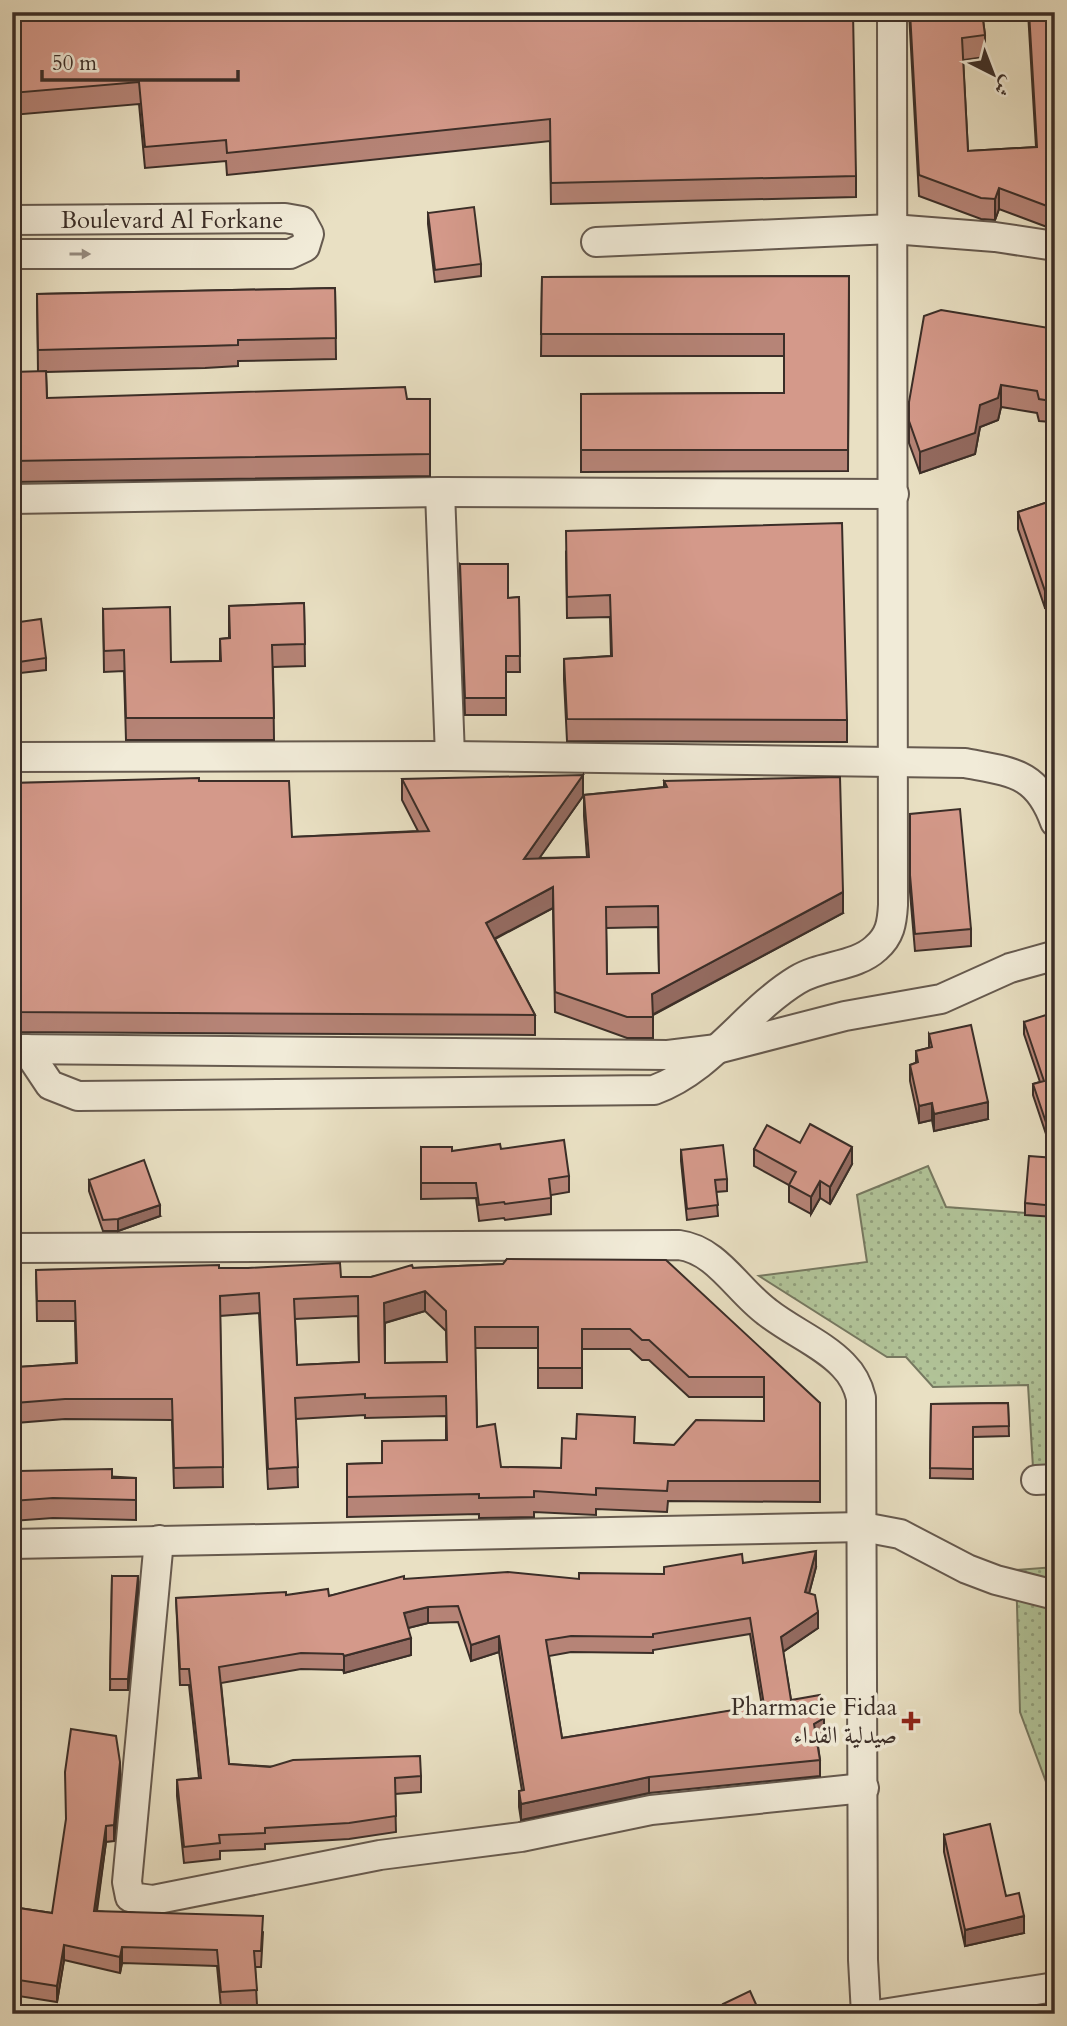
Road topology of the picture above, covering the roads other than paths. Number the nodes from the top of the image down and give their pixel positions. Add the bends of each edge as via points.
1 (892, 12) edge
2 (12, 220) edge
3 (892, 229) junction
4 (596, 242) dead end
5 (1055, 246) edge
6 (12, 254) edge
7 (440, 492) junction
8 (894, 494) junction
9 (12, 499) edge
10 (450, 756) junction
11 (12, 757) edge
12 (892, 760) junction
13 (1055, 822) edge
14 (1054, 951) edge
15 (19, 1049) edge
16 (717, 1049) junction
17 (12, 1248) edge
18 (863, 1527) junction
19 (159, 1540) junction
20 (12, 1544) edge
21 (1055, 1595) edge
22 (864, 1788) junction
23 (1055, 1987) edge
24 (866, 2014) edge
25 (883, 2014) edge

1 - 3 street
6 -> 2 street, Boulevard Al Forkane via 290,254 305,247 309,234 302,221 285,218
3 - 4 street
3 - 5 street
3 - 8 street
7 - 8 street
7 - 9 street
7 - 10 street
8 - 12 street
10 - 11 street
10 - 12 street
12 - 13 street via 965,763 1015,772 1036,785
12 - 16 street via 893,905 886,938 860,958 799,979
14 - 16 street via 941,999 845,1016
15 - 16 street via 668,1055
15 - 16 street via 50,1084 78,1096 638,1092 670,1084
17 - 18 street via 692,1246 710,1256 767,1312 841,1363 857,1384
18 - 19 street
18 - 21 street via 900,1534 967,1569
18 - 22 street
19 - 20 street
19 - 22 street via 127,1882 130,1897 153,1900 380,1855 522,1837 651,1810
22 - 24 street
23 - 25 street

